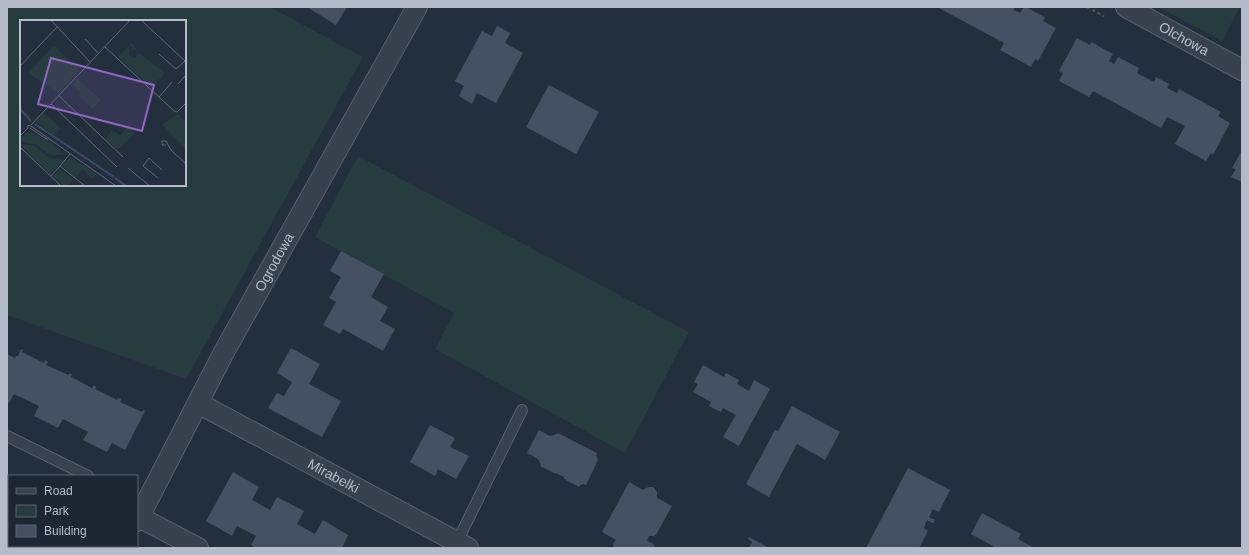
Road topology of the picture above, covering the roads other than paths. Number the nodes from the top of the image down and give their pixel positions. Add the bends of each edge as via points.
1 (417, 7) edge
2 (1126, 7) edge
3 (1242, 70) edge
4 (198, 403) junction
5 (522, 410) dead end
6 (7, 436) edge
7 (86, 475) edge
8 (140, 510) edge
9 (463, 545) edge
10 (198, 548) edge

1 - 4 street, Ogrodowa via 248,308
2 - 3 street, Olchowa
4 - 8 street, Ogrodowa
4 - 9 street, Mirabelki
5 - 9 lane
6 - 7 lane
8 - 10 street

